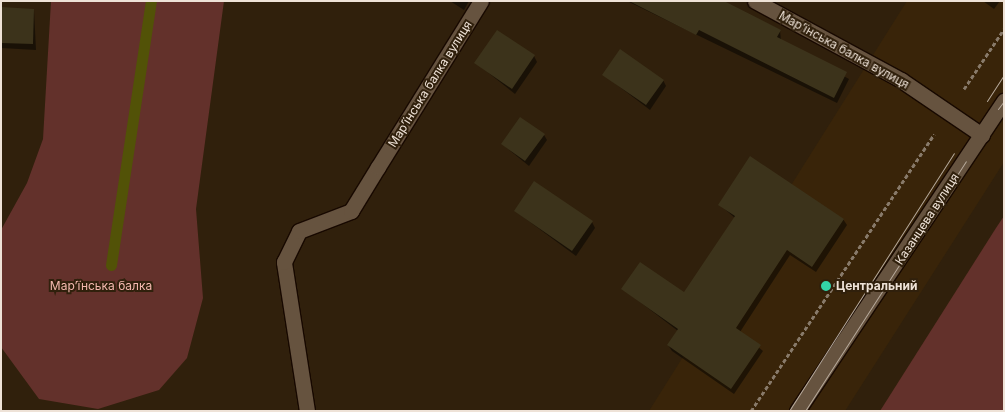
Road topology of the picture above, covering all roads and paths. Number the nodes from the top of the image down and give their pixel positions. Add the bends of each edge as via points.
1 (481, 1) edge
2 (755, 1) edge
3 (1004, 29) edge
4 (1004, 101) edge
5 (948, 112) junction
6 (982, 135) junction
7 (307, 411) edge
8 (750, 411) edge
9 (797, 411) edge

1 - 7 street, Мар’їнська балка вулиця via 351,211 299,231 284,262
2 - 5 street, Мар’їнська балка вулиця via 901,80
3 - 5 path
4 - 6 street, Казанцева вулиця
5 - 6 street, Мар’їнська балка вулиця
5 - 8 path
6 - 9 street, Казанцева вулиця

